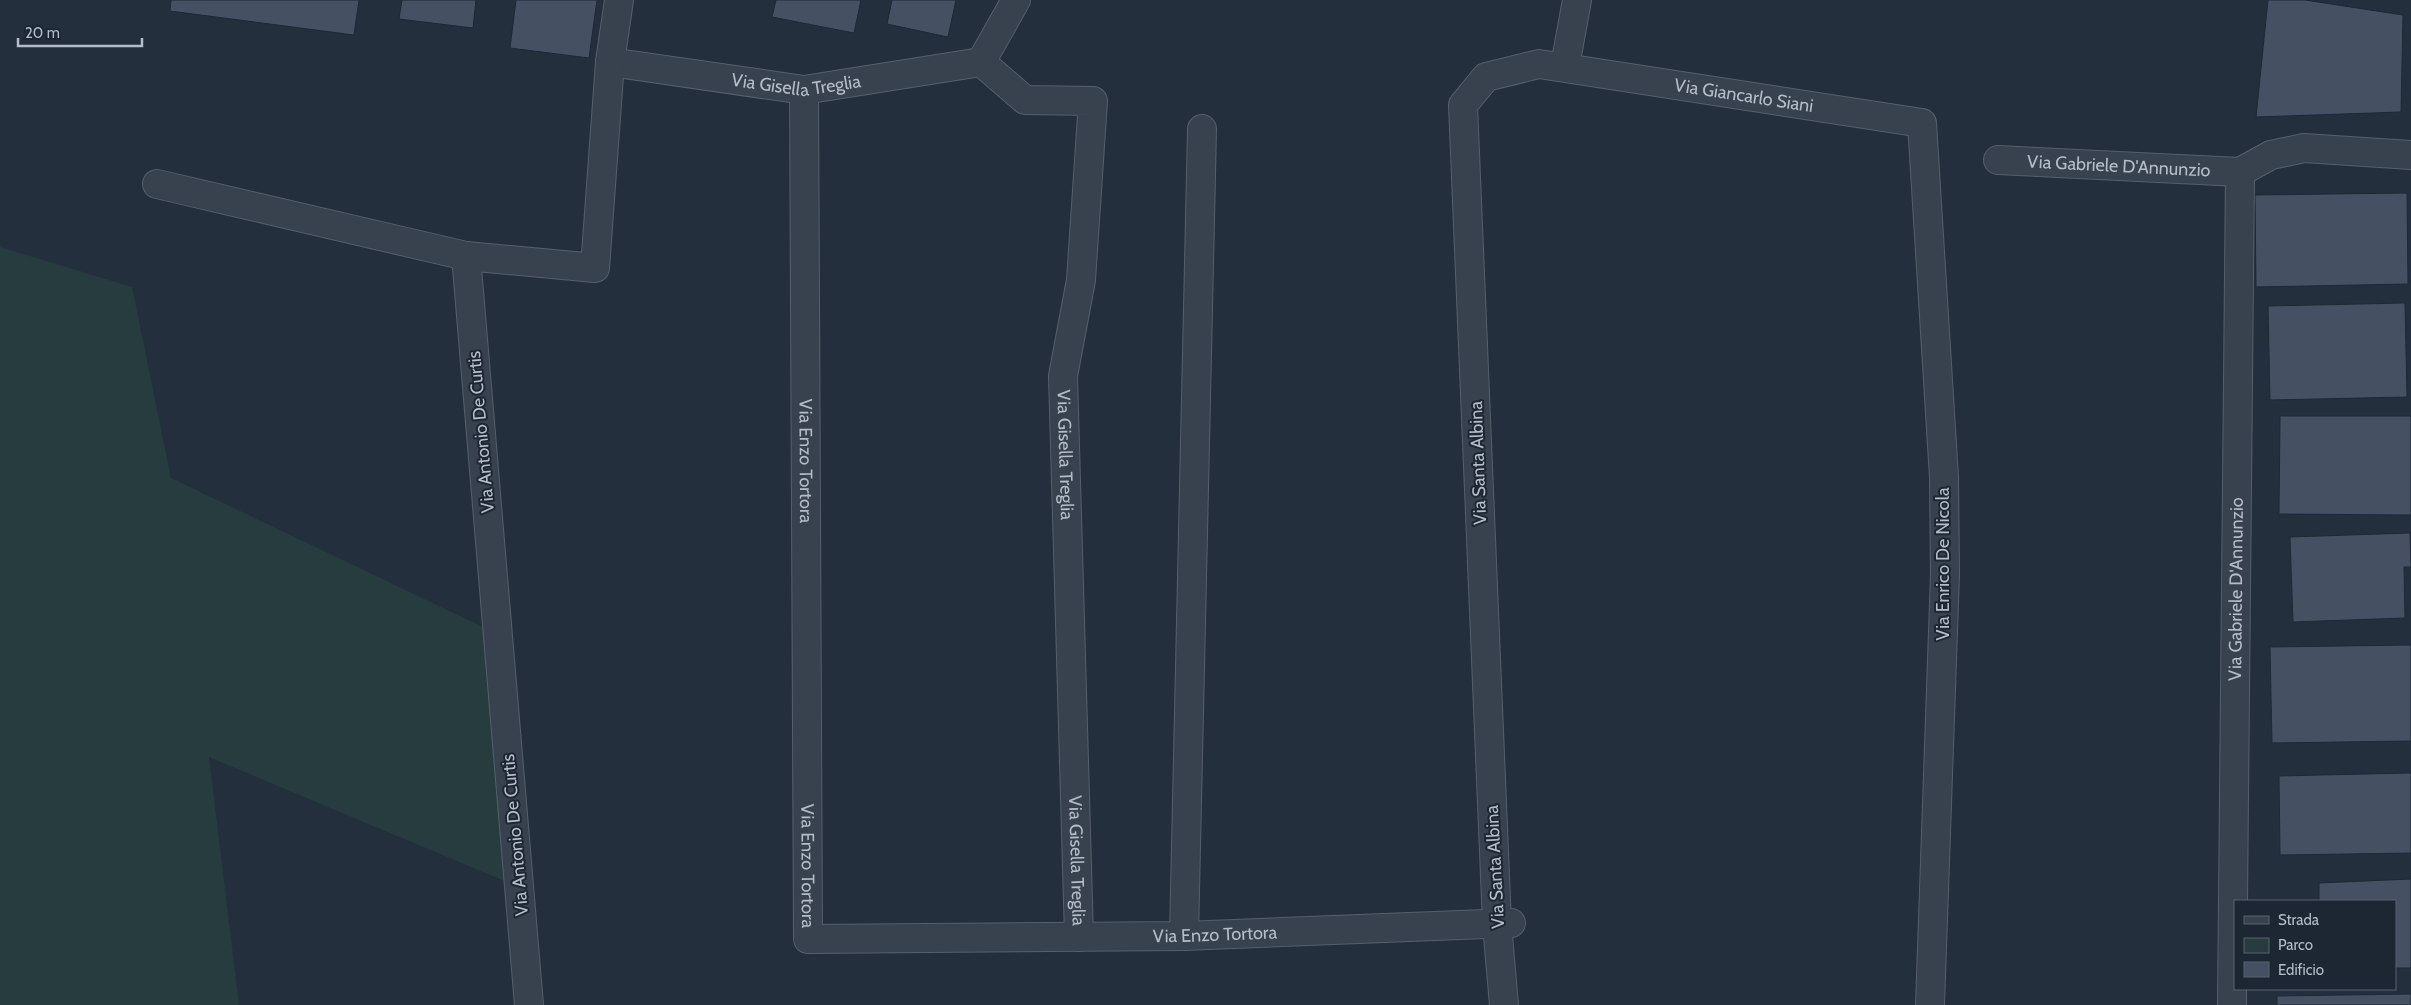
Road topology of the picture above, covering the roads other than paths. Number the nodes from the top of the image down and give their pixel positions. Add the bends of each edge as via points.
1 (620, 0) edge
2 (1016, 0) edge
3 (1577, 0) edge
4 (610, 62) junction
5 (981, 62) junction
6 (1565, 66) junction
7 (804, 90) junction
8 (1922, 123) joint
9 (1202, 129) dead end
10 (2411, 155) edge
11 (1998, 160) dead end
12 (2240, 172) junction
13 (158, 184) dead end
14 (466, 256) junction
15 (1504, 924) junction
16 (1184, 936) junction
17 (1079, 937) junction
18 (529, 1005) edge
19 (1504, 1005) edge
20 (1930, 1005) edge
21 (2232, 1005) edge

1 - 4 street
2 - 5 street
3 - 6 street
4 - 7 street, Via Gisella Treglia
4 - 14 street via 595,268
5 - 7 street, Via Gisella Treglia
5 - 17 street, Via Gisella Treglia via 1026,100 1093,101 1081,280 1063,376
6 - 8 street, Via Giancarlo Siani
6 - 15 street, Via Santa Albina via 1539,64 1486,77 1463,105
7 - 17 street, Via Enzo Tortora via 808,939
8 - 20 street, Via Enrico De Nicola via 1944,477 1945,574
9 - 16 street
10 - 12 street via 2304,148 2271,155
11 - 12 street, Via Gabriele D'Annunzio
12 - 21 street, Via Gabriele D'Annunzio
13 - 14 street
14 - 18 street, Via Antonio De Curtis
15 - 16 street, Via Enzo Tortora
15 - 19 street, Via Santa Albina
16 - 17 street, Via Enzo Tortora

